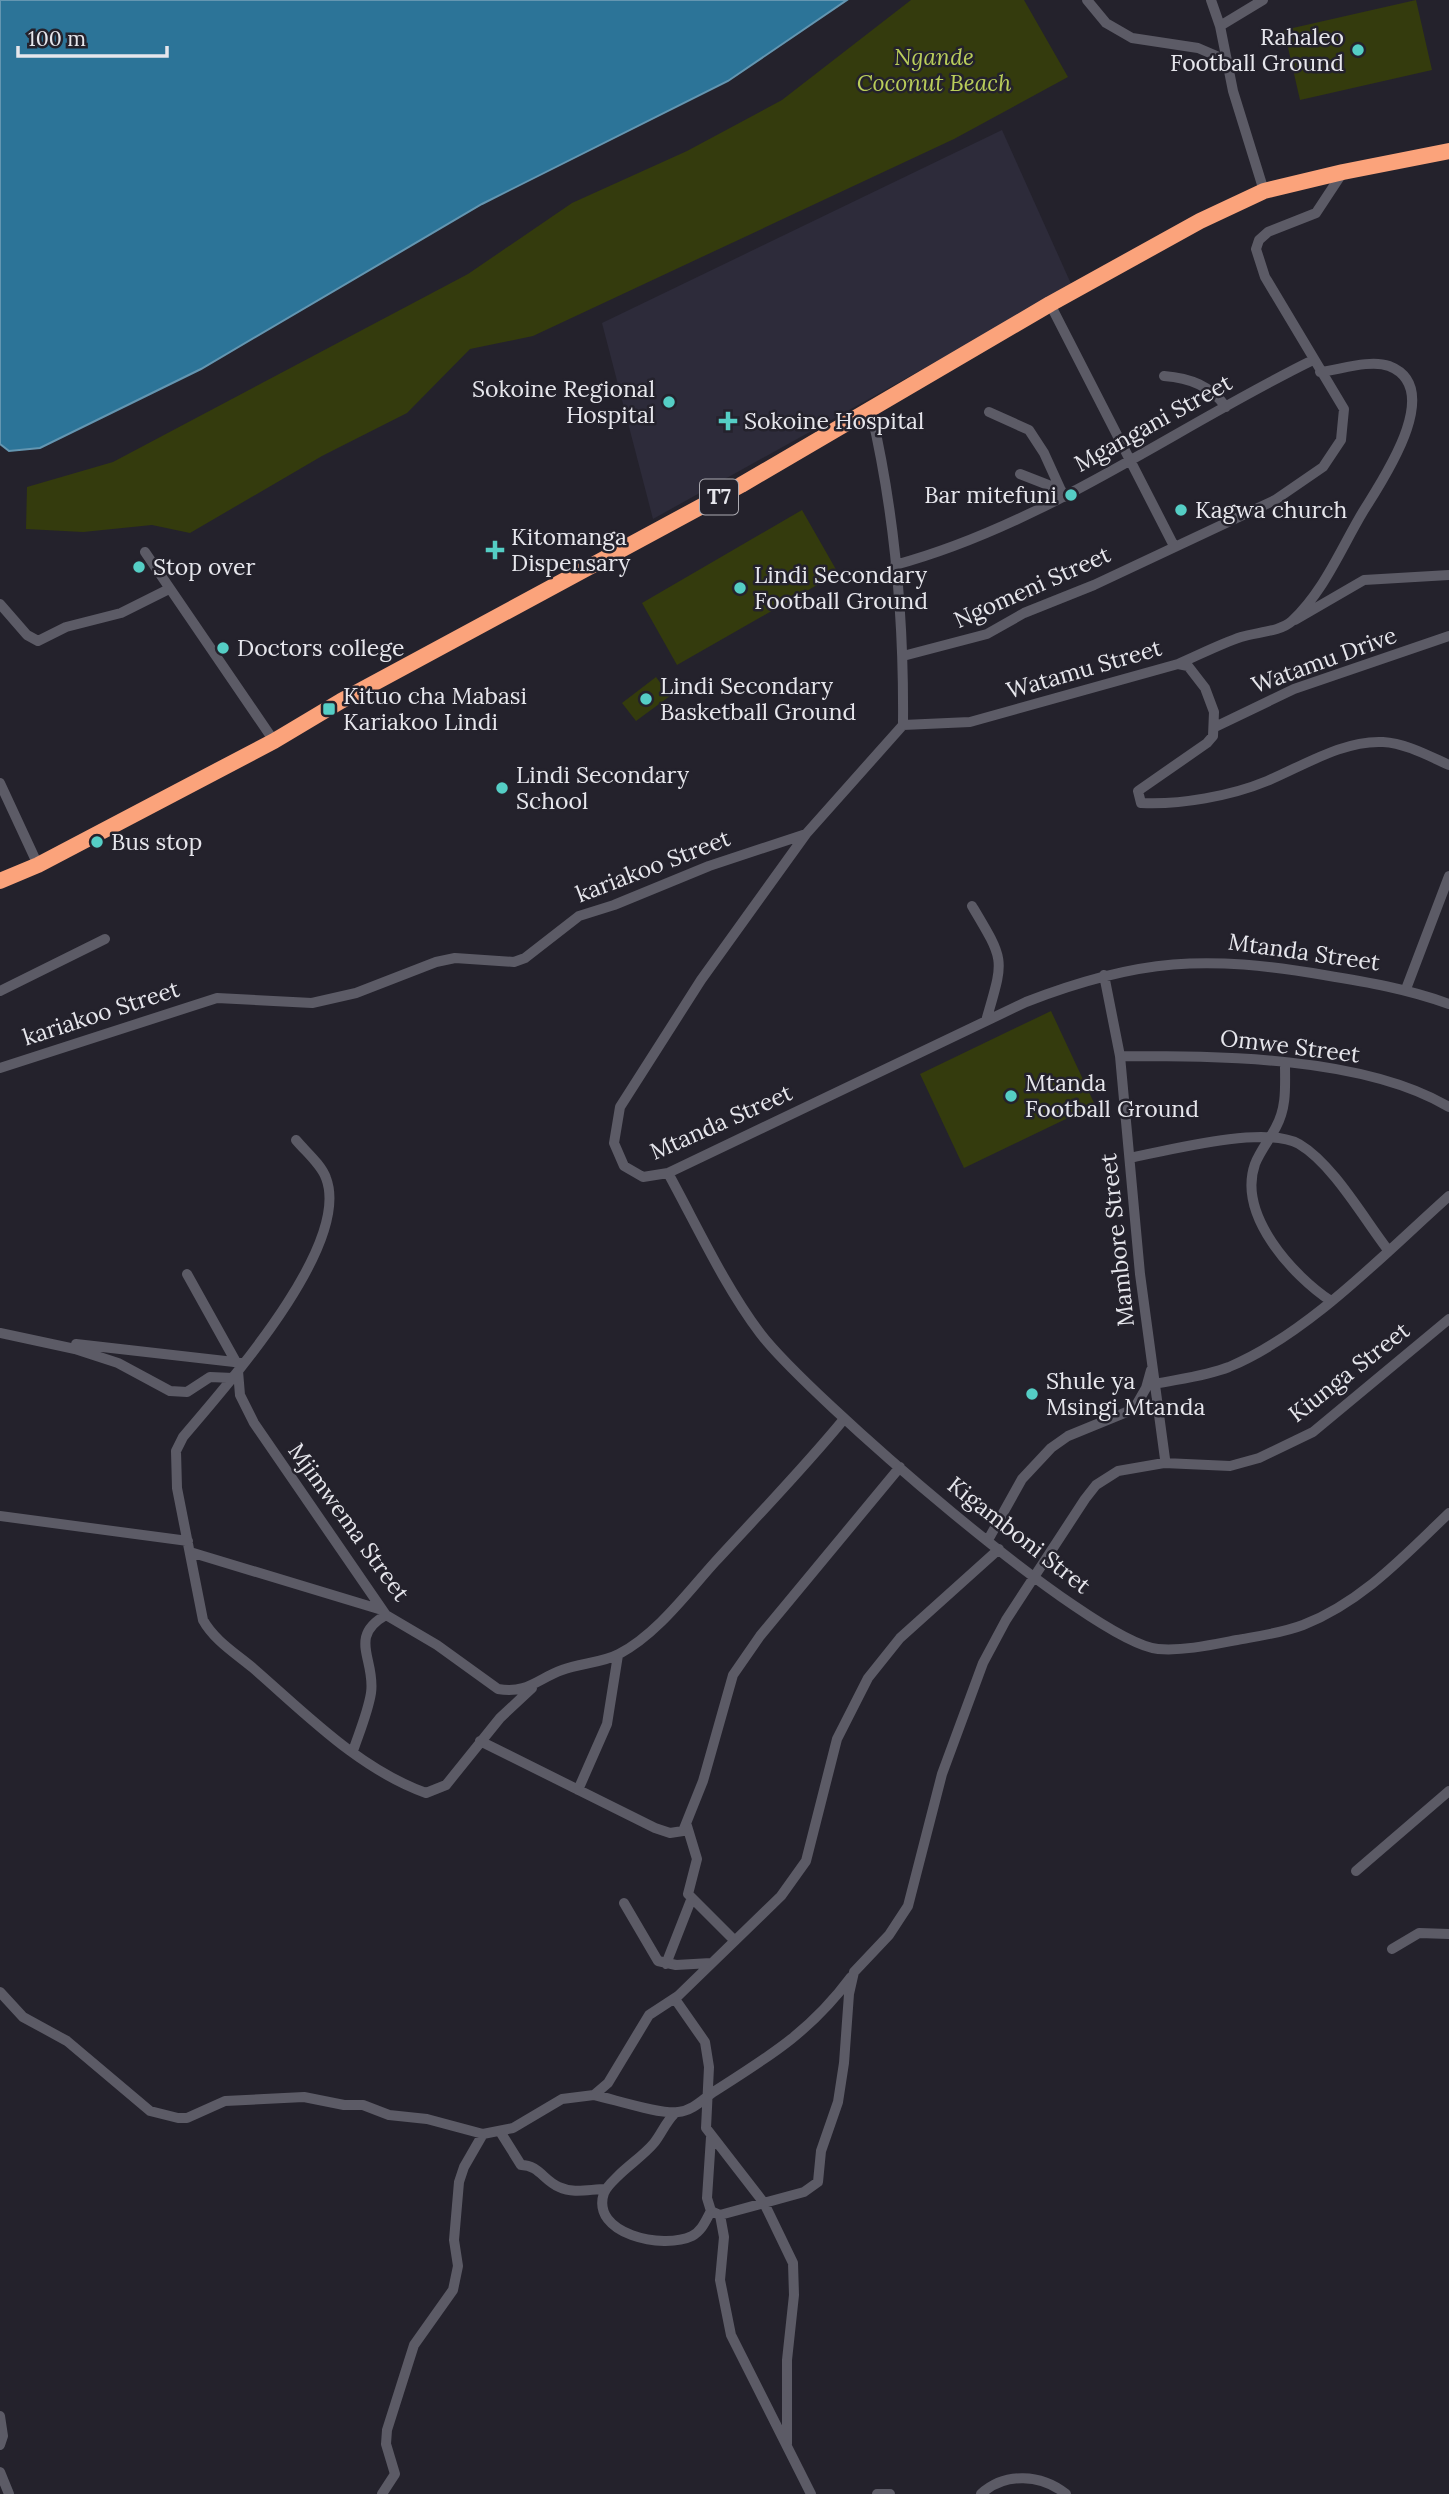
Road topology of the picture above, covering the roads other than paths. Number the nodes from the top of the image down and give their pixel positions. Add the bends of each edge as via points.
1 (1087, 0) edge
2 (1211, 0) edge
3 (1264, 0) edge
4 (1220, 26) junction
5 (1226, 60) junction
6 (1449, 151) edge
7 (1343, 172) junction
8 (1264, 191) junction
9 (1050, 303) junction
10 (1313, 360) junction
11 (1320, 372) junction
12 (1164, 376) dead end
13 (1226, 407) junction
14 (871, 411) junction
15 (989, 412) dead end
16 (1130, 461) junction
17 (1020, 474) dead end
18 (1062, 494) junction
19 (1174, 546) junction
20 (145, 552) dead end
21 (895, 565) junction
22 (1334, 569) junction
23 (1449, 575) edge
24 (1347, 588) junction
25 (169, 589) junction
26 (0, 604) edge
27 (1291, 622) junction
28 (1449, 636) edge
29 (903, 656) junction
30 (1178, 664) junction
31 (903, 725) junction
32 (1216, 727) junction
33 (274, 741) junction
34 (1449, 765) edge
35 (0, 783) edge
36 (806, 834) junction
37 (38, 865) junction
38 (1449, 876) edge
39 (0, 881) edge
40 (972, 906) dead end
41 (104, 939) dead end
42 (1104, 975) junction
43 (1406, 989) junction
44 (0, 991) edge
45 (1449, 1004) edge
46 (986, 1021) junction
47 (1120, 1056) junction
48 (1285, 1064) junction
49 (0, 1068) edge
50 (1449, 1107) edge
51 (1271, 1136) junction
52 (296, 1140) dead end
53 (1130, 1158) junction
54 (668, 1174) junction
55 (1449, 1196) edge
56 (1388, 1251) junction
57 (187, 1274) dead end
58 (1331, 1301) junction
59 (1449, 1319) edge
60 (0, 1333) edge
61 (28, 1339) junction
62 (1153, 1364) junction
63 (238, 1369) junction
64 (1155, 1384) junction
65 (844, 1419) junction
66 (1165, 1459) dead end
67 (900, 1467) junction
68 (1449, 1513) edge
69 (0, 1516) edge
70 (988, 1540) junction
71 (189, 1546) junction
72 (999, 1549) junction
73 (1037, 1577) junction
74 (384, 1613) junction
75 (618, 1655) junction
76 (532, 1688) junction
77 (480, 1741) junction
78 (353, 1751) junction
79 (578, 1790) junction
80 (1449, 1791) edge
81 (687, 1826) junction
82 (1356, 1871) dead end
83 (691, 1900) junction
84 (624, 1903) dead end
85 (1449, 1934) edge
86 (734, 1940) junction
87 (1392, 1949) dead end
88 (711, 1963) junction
89 (666, 1964) junction
90 (854, 1972) junction
91 (0, 1992) edge
92 (675, 1999) junction
93 (594, 2095) junction
94 (708, 2096) junction
95 (675, 2113) junction
96 (501, 2133) junction
97 (483, 2134) junction
98 (711, 2137) junction
99 (606, 2189) junction
100 (764, 2203) junction
101 (715, 2213) junction
102 (0, 2416) edge
103 (787, 2444) junction
104 (0, 2445) edge
105 (0, 2472) edge
106 (9, 2494) edge
107 (382, 2494) edge
108 (811, 2494) edge
109 (877, 2494) edge
110 (890, 2494) edge
111 (981, 2494) edge
112 (1066, 2494) edge

1 - 5 street via 1106,23 1132,38 1198,48
2 - 4 street
3 - 4 street
4 - 5 street
5 - 8 street
6 - 7 highway, T7
7 - 8 highway, T7
7 - 10 street, Ngomeni Street via 1316,213 1268,232 1255,249 1265,277
8 - 9 highway, T7
9 - 14 highway, T7
9 - 16 street
10 - 11 street, Ngomeni Street
10 - 13 street, Mgangani Street
11 - 19 street, Ngomeni Street via 1345,413 1335,454 1276,500
11 - 22 street via 1384,365 1402,374 1411,398 1399,451
12 - 13 street via 1192,380
13 - 16 street, Mgangani Street
14 - 21 street via 893,522
14 - 33 highway, T7
15 - 18 street via 1021,424 1031,433
16 - 18 street, Mgangani Street
16 - 19 street
17 - 18 street
18 - 21 street, Mgangani Street via 967,540
19 - 29 street, Ngomeni Street via 987,634
20 - 25 street
21 - 29 street
22 - 24 street
22 - 27 street
23 - 24 street via 1381,577
24 - 27 street
25 - 26 street via 121,613 66,627 38,641
25 - 33 street
27 - 30 street
28 - 32 street, Watamu Drive via 1294,689
29 - 31 street
30 - 31 street, Watamu Street via 970,722
30 - 32 street, Watamu Street via 1188,666 1200,680
31 - 36 street, Mtanda Street
32 - 34 street via 1207,743 1138,791 1140,803 1193,799 1254,785 1366,743 1392,743
33 - 37 highway, T7
35 - 37 street
36 - 49 street, kariakoo Street via 579,916 526,958 514,962 445,960 356,993 312,1003 216,998
36 - 54 street, Mtanda Street via 701,980 620,1107 614,1143 624,1166 643,1177
37 - 39 highway, T7
38 - 43 street
40 - 46 street via 1000,960
41 - 44 street
42 - 43 street, Mtanda Street via 1214,961 1257,963
42 - 46 street, Mtanda Street
42 - 47 street, Mambore Street
43 - 45 street, Mtanda Street
46 - 54 street, Mtanda Street
47 - 48 street, Omwe Street via 1201,1056
47 - 53 street, Mambore Street
48 - 50 street, Omwe Street via 1389,1081
48 - 51 street via 1285,1101
51 - 53 street
51 - 56 street via 1296,1142 1322,1164
51 - 58 street via 1256,1164 1252,1181 1255,1203 1265,1230 1291,1269
52 - 63 street via 326,1177 330,1196 299,1288
53 - 62 street, Mambore Street
54 - 65 street, Kigamboni Stret via 744,1311
55 - 56 street
56 - 58 street
57 - 63 street, Mjimwema Street
58 - 64 street via 1237,1363
59 - 73 street, Kiunga Street via 1313,1432 1259,1458 1230,1466 1146,1464 1109,1474 1085,1499
60 - 61 street
61 - 63 street
61 - 63 street via 118,1363 170,1391 187,1392 210,1377
62 - 64 street, Mambore Street
62 - 70 street via 1134,1409 1059,1440 1022,1479
63 - 71 street via 176,1451 177,1488
63 - 74 street, Mjimwema Street via 240,1395 254,1423
64 - 66 street, Mambore Street
65 - 67 street, Kigamboni Stret
65 - 75 street via 797,1477 669,1612
67 - 70 street, Kigamboni Stret
67 - 81 street via 733,1675
68 - 73 street, Kigamboni Stret via 1383,1575 1315,1620 1271,1634 1207,1645 1154,1648 1126,1638
69 - 71 street
70 - 72 street, Kigamboni Stret
71 - 74 street
71 - 78 street via 199,1607 209,1630
72 - 73 street, Kigamboni Stret
72 - 86 street via 901,1639 868,1678 837,1739 806,1861 781,1896
73 - 90 street, Kiunga Street via 994,1641 973,1688 942,1774 908,1906
74 - 76 street, Mjimwema Street via 498,1689
74 - 78 street via 365,1637 371,1693
75 - 76 street via 562,1670
75 - 79 street via 607,1724
76 - 77 street
77 - 78 street via 446,1785 426,1793 392,1779
77 - 79 street
79 - 81 street via 662,1830 677,1833
80 - 82 street
81 - 83 street via 697,1859 689,1884
83 - 86 street
83 - 89 street
84 - 89 street via 658,1961
85 - 87 street via 1419,1933
86 - 88 street
88 - 89 street
88 - 92 street
90 - 94 street, Kiunga Street via 790,2042
90 - 100 street via 838,2102 821,2151 818,2182 804,2192
91 - 97 street via 23,2017 67,2041 150,2111 187,2118 225,2101 304,2097 363,2105 389,2115 427,2119
92 - 93 street via 641,2024 608,2083
92 - 94 street via 705,2042
93 - 95 street
93 - 96 street via 555,2101
94 - 95 street, Kiunga Street
94 - 98 street via 706,2124
95 - 99 street via 653,2144
96 - 97 street
96 - 99 street via 521,2165 534,2166 556,2185 572,2191
97 - 107 street via 459,2182 454,2240 458,2266 453,2290 414,2345 387,2430 395,2474
98 - 100 street
98 - 101 street via 707,2198
99 - 101 street via 602,2211 608,2222 645,2238 692,2236
100 - 101 street
100 - 103 street via 790,2253 795,2274 787,2360
101 - 103 street via 724,2237 720,2280 731,2335
102 - 104 street
103 - 108 street
105 - 106 street
109 - 110 street
111 - 112 street via 996,2482 1013,2477 1059,2488

